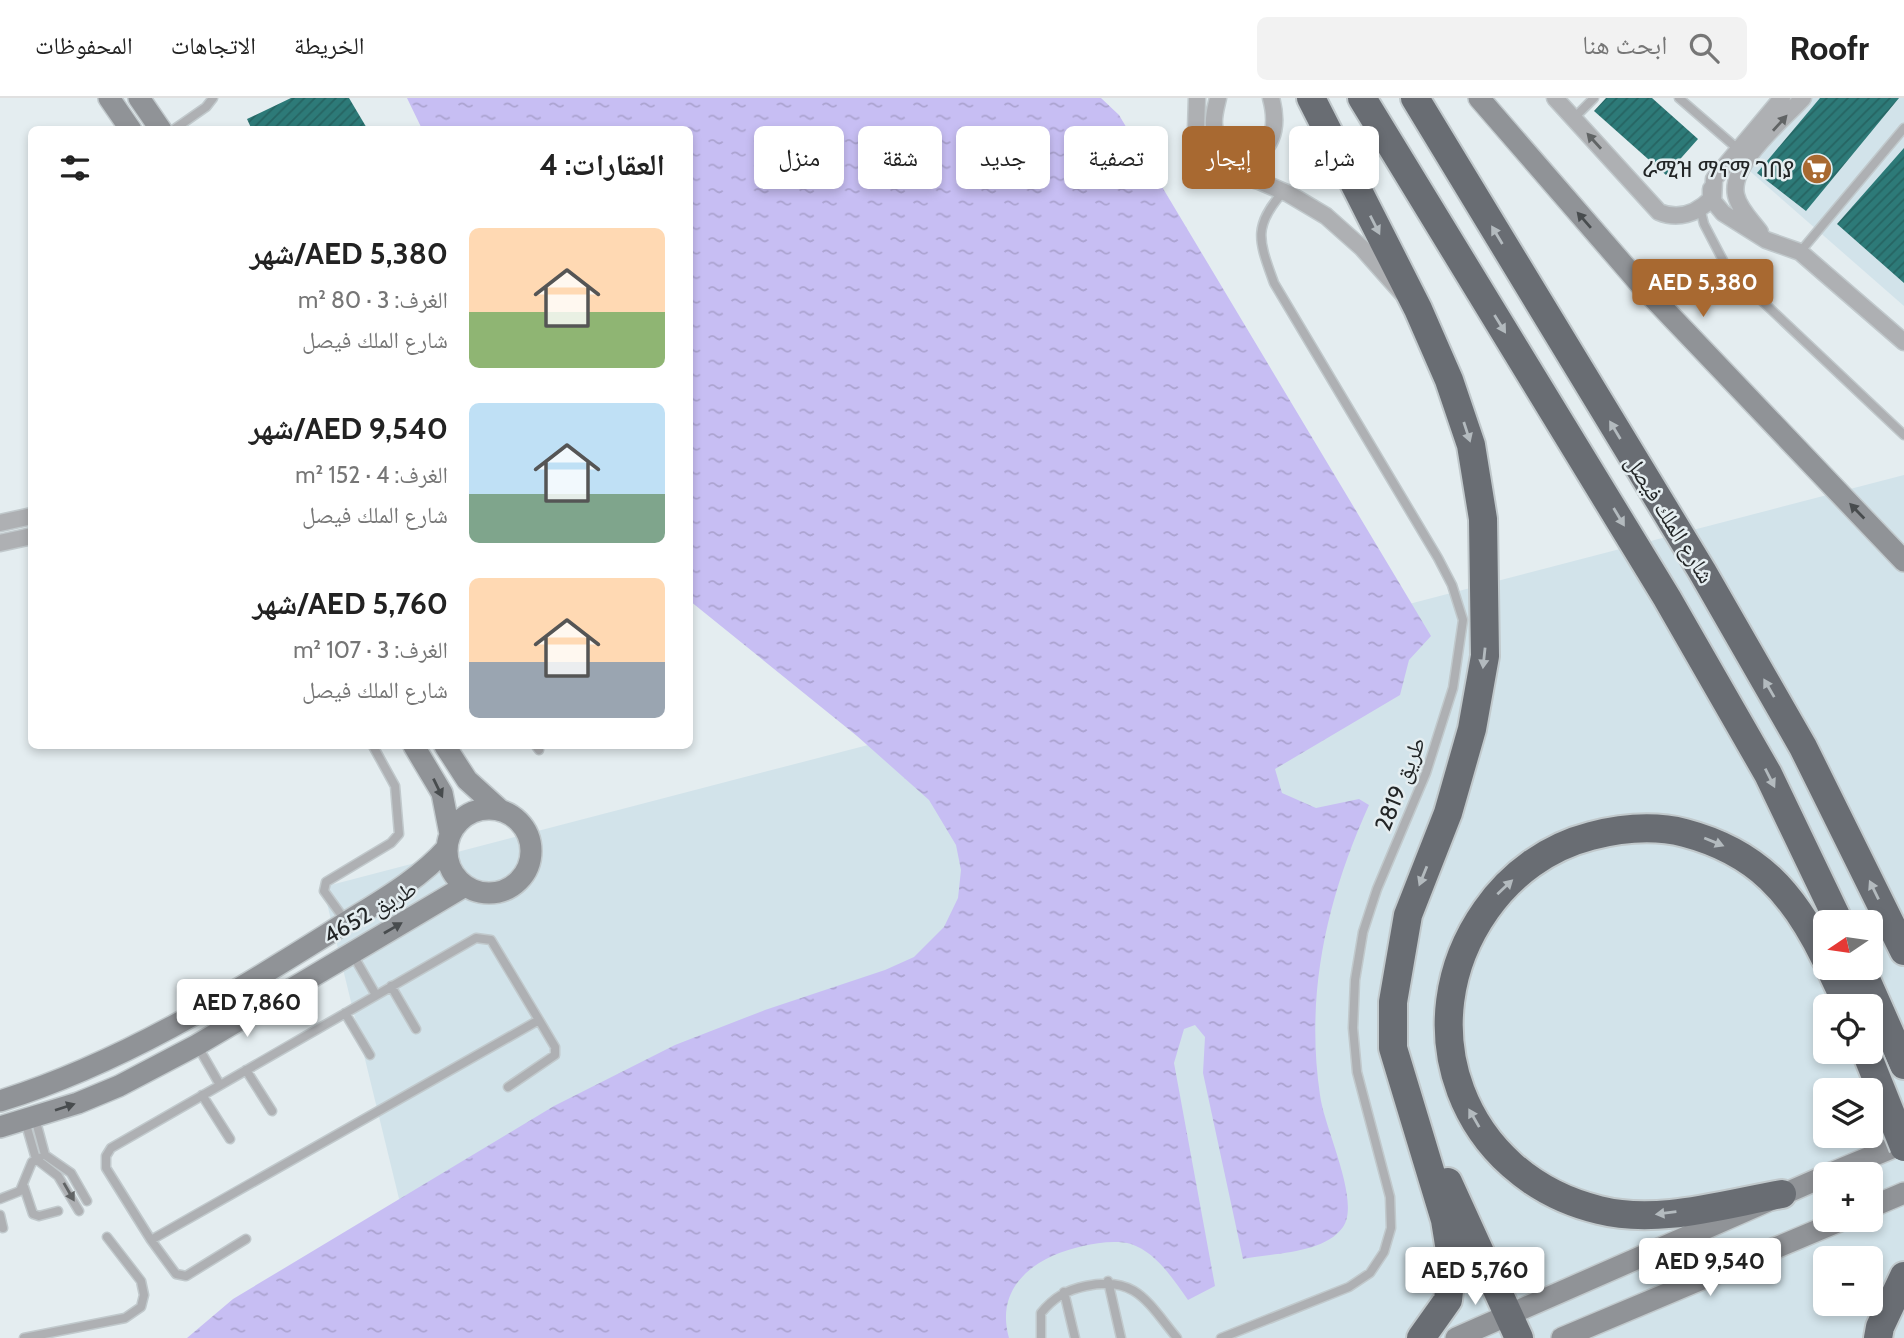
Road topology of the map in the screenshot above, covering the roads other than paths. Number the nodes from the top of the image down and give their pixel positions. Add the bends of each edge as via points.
1 (109, 98) edge
2 (139, 98) edge
3 (213, 98) edge
4 (1197, 98) edge
5 (1218, 98) edge
6 (1271, 98) edge
7 (1311, 98) edge
8 (1362, 98) edge
9 (1415, 98) edge
10 (1479, 98) edge
11 (1555, 98) edge
12 (1594, 98) edge
13 (1679, 98) edge
14 (1782, 98) edge
15 (1803, 98) edge
16 (1573, 118) junction
17 (128, 126) edge
18 (158, 126) edge
19 (179, 126) edge
20 (1904, 128) edge
21 (1739, 150) junction
22 (1712, 186) junction
23 (1283, 192) junction
24 (1700, 208) junction
25 (1766, 240) junction
26 (1800, 252) junction
27 (1414, 303) junction
28 (1904, 342) edge
29 (1904, 435) edge
30 (28, 517) edge
31 (0, 523) edge
32 (28, 537) edge
33 (0, 543) edge
34 (1904, 561) edge
35 (375, 749) edge
36 (416, 749) edge
37 (447, 749) edge
38 (499, 810) junction
39 (448, 841) junction
40 (465, 886) junction
41 (1833, 910) edge
42 (346, 922) junction
43 (1813, 937) edge
44 (1904, 951) edge
45 (352, 952) junction
46 (391, 986) junction
47 (1856, 989) edge
48 (376, 995) junction
49 (345, 1013) junction
50 (539, 1020) junction
51 (416, 1028) dead end
52 (197, 1045) junction
53 (370, 1055) dead end
54 (1871, 1064) edge
55 (1904, 1065) edge
56 (246, 1070) junction
57 (220, 1085) junction
58 (508, 1087) dead end
59 (202, 1095) junction
60 (1408, 1097) junction
61 (0, 1101) edge
62 (272, 1111) dead end
63 (30, 1119) junction
64 (0, 1127) edge
65 (230, 1139) dead end
66 (1904, 1145) edge
67 (45, 1155) junction
68 (36, 1159) junction
69 (1860, 1162) edge
70 (1813, 1181) edge
71 (24, 1187) junction
72 (1782, 1194) junction
73 (1904, 1194) edge
74 (0, 1199) edge
75 (87, 1201) dead end
76 (1883, 1203) edge
77 (58, 1211) dead end
78 (79, 1211) dead end
79 (0, 1215) edge
80 (3, 1228) dead end
81 (1814, 1232) edge
82 (107, 1237) dead end
83 (246, 1239) dead end
84 (151, 1240) junction
85 (1904, 1276) edge
86 (1108, 1281) junction
87 (1064, 1292) junction
88 (1515, 1326) edge
89 (24, 1338) edge
90 (1041, 1338) edge
91 (1075, 1338) edge
92 (1121, 1338) edge
93 (1177, 1338) edge
94 (1221, 1338) edge
95 (1421, 1338) edge
96 (1457, 1338) edge
97 (1562, 1338) edge
98 (1878, 1338) edge

1 - 17 street
2 - 18 street
3 - 19 lane
4 - 23 street via 1196,130 1202,154 1228,173
5 - 6 street via 1214,126 1218,139 1229,152 1243,158 1257,155 1271,140 1276,117
7 -> 27 highway
8 -> 41 highway, شارع الملك فيصل via 1667,598 1768,774
44 -> 9 highway, شارع الملك فيصل via 1797,735
34 -> 10 street via 1641,285
11 - 16 street
12 - 16 lane
13 - 21 lane
14 - 21 street
25 -> 15 street via 1737,199 1737,175
24 -> 16 street via 1682,215 1659,212
20 - 26 lane
21 - 22 street
22 - 24 street via 1711,199
22 - 25 street via 1717,208
23 - 27 street via 1345,232
23 - 94 lane, طريق 2819 via 1261,221 1261,240 1273,282 1438,558 1463,620 1459,660 1441,735 1377,888 1355,981 1357,1072 1390,1197 1391,1228 1384,1252 1370,1273 1349,1287
24 - 29 lane via 1703,224 1727,268
25 - 26 street
26 - 28 street
27 -> 60 highway via 1449,380 1471,445 1483,519 1485,656 1472,729 1448,813 1405,928 1392,1002 1393,1048
30 - 31 street
32 - 33 street
35 - 42 lane via 395,786 399,834 326,882 324,891
36 -> 39 street via 442,793
37 - 38 street via 467,780
38 - 39 street via 468,814
38 - 40 street via 525,828 531,859 525,873 496,893
39 - 40 street via 448,862
39 - 42 street, طريق 4652 via 433,863
45 -> 40 street, طريق 4652
42 - 61 street, طريق 4652 via 247,985 112,1058
72 -> 43 highway via 1646,1216 1600,1211 1556,1195 1516,1170 1486,1138 1460,1090 1447,1014 1454,971 1471,930 1498,892 1524,869 1573,840 1618,829 1667,829 1715,841 1758,866 1793,901
45 - 48 lane
45 - 52 street, طريق 4652
46 - 48 lane
46 - 50 lane via 468,940 484,938 491,940
46 - 51 lane
47 - 55 highway
48 - 49 lane
49 - 53 lane
49 - 56 lane
50 - 58 lane via 555,1055
50 - 84 lane
52 - 57 lane
63 -> 52 street, طريق 4652 via 120,1086
54 - 66 highway, bridge
56 - 57 lane
56 - 62 lane
57 - 59 lane
59 - 65 lane
59 - 84 lane via 111,1148 106,1156 106,1168
60 - 88 highway
60 - 95 highway via 1445,1220 1452,1262 1448,1300
63 - 64 street, طريق 4652
63 - 67 lane
63 - 68 lane
66 - 69 street
67 - 68 lane
67 - 75 lane via 71,1173
68 - 71 lane
68 -> 78 lane via 58,1176
70 - 72 street
71 - 74 lane
71 - 77 lane via 33,1214
72 - 88 street
73 - 76 street
79 - 80 lane
81 - 97 street
82 - 89 lane via 141,1281 141,1307 125,1318
83 - 84 lane via 186,1276 176,1274
85 - 98 highway
86 - 87 lane
86 - 92 lane
86 - 93 lane via 1130,1287
87 - 90 lane via 1041,1313
87 - 91 lane
88 - 96 street

